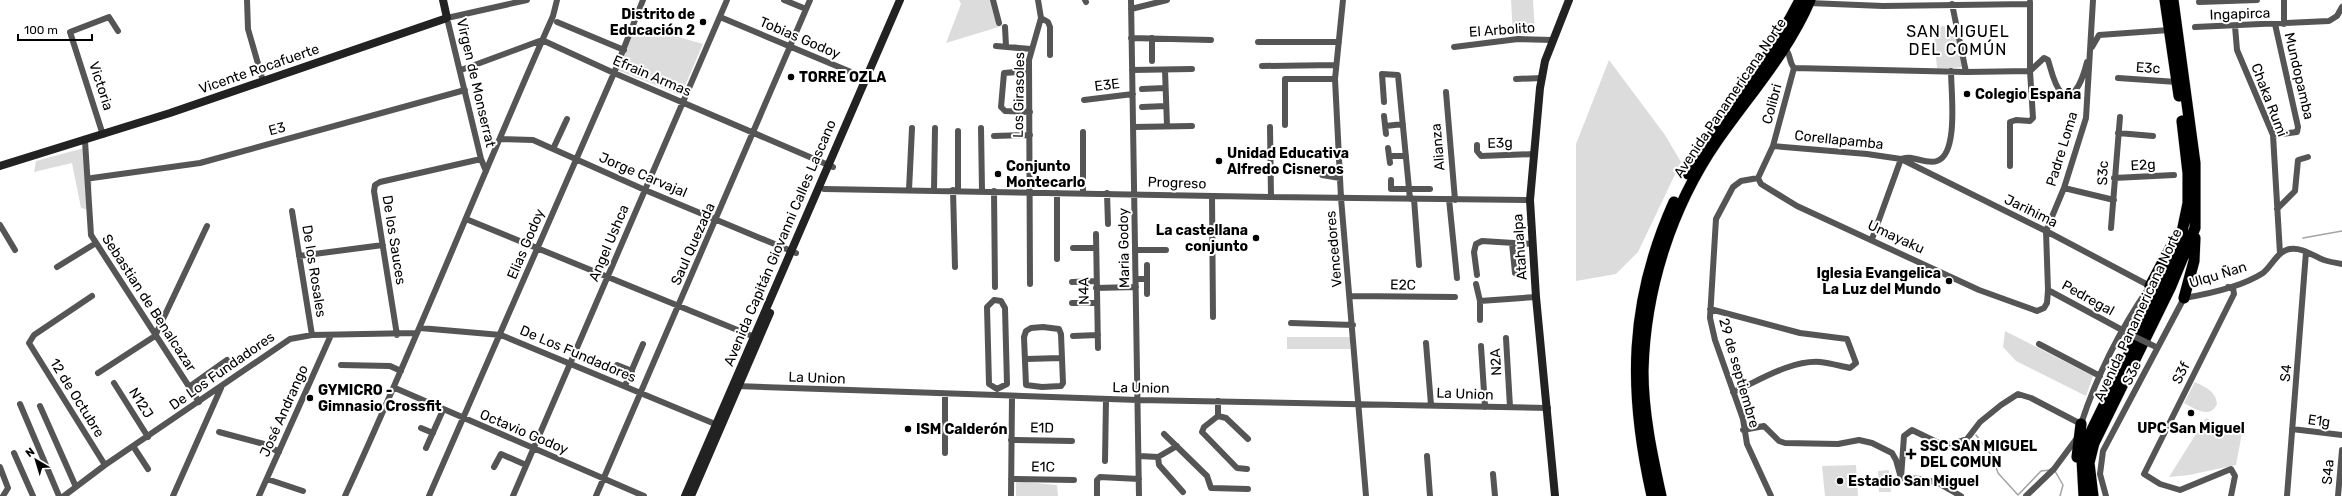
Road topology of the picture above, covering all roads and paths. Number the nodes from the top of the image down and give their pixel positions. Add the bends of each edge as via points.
1 (247, 0) edge
2 (443, 0) edge
3 (527, 0) edge
4 (557, 0) edge
5 (643, 0) edge
6 (728, 0) edge
7 (784, 0) edge
8 (810, 0) edge
9 (903, 0) edge
10 (993, 0) edge
11 (1038, 0) edge
12 (1131, 0) edge
13 (1164, 0) edge
14 (1343, 0) edge
15 (1569, 0) edge
16 (2093, 0) edge
17 (2165, 0) edge
18 (2173, 0) edge
19 (2257, 0) edge
20 (2284, 0) edge
21 (1806, 1) edge
22 (1941, 2) edge
23 (2030, 2) edge
24 (2199, 2) dead end
25 (1952, 4) junction
26 (2342, 7) edge
27 (806, 9) junction
28 (1131, 9) junction
29 (720, 17) junction
30 (447, 18) junction
31 (1041, 18) junction
32 (557, 22) dead end
33 (999, 24) dead end
34 (2275, 24) junction
35 (2284, 24) junction
36 (2235, 26) junction
37 (1005, 27) dead end
38 (2195, 27) dead end
39 (2169, 30) junction
40 (118, 31) dead end
41 (1131, 38) junction
42 (1152, 38) junction
43 (542, 40) junction
44 (1211, 40) dead end
45 (1553, 40) junction
46 (1258, 42) dead end
47 (1339, 42) junction
48 (790, 46) junction
49 (996, 46) dead end
50 (1006, 46) junction
51 (1454, 47) dead end
52 (1784, 48) junction
53 (1031, 49) junction
54 (624, 50) junction
55 (2089, 53) junction
56 (1050, 55) dead end
57 (1152, 61) dead end
58 (1336, 65) junction
59 (1262, 66) dead end
60 (1794, 68) junction
61 (1192, 69) dead end
62 (461, 70) junction
63 (1132, 70) junction
64 (1165, 70) junction
65 (1029, 71) junction
66 (1951, 71) junction
67 (2030, 71) junction
68 (1966, 72) junction
69 (614, 73) junction
70 (1516, 78) dead end
71 (1542, 78) junction
72 (2118, 78) dead end
73 (868, 79) junction
74 (1335, 79) junction
75 (263, 81) junction
76 (2177, 82) junction
77 (1165, 88) junction
78 (465, 90) junction
79 (1142, 90) dead end
80 (1446, 92) dead end
81 (1132, 94) junction
82 (1084, 100) dead end
83 (1384, 102) dead end
84 (683, 103) junction
85 (1166, 106) junction
86 (1142, 107) dead end
87 (1030, 112) junction
88 (1384, 116) dead end
89 (2120, 117) dead end
90 (567, 119) dead end
91 (1403, 124) junction
92 (1285, 125) dead end
93 (1133, 126) junction
94 (1167, 126) junction
95 (1192, 126) dead end
96 (1386, 126) junction
97 (1270, 127) dead end
98 (912, 128) dead end
99 (935, 128) dead end
100 (981, 128) dead end
101 (958, 131) dead end
102 (1082, 132) dead end
103 (753, 133) junction
104 (2118, 133) junction
105 (1386, 134) dead end
106 (103, 135) junction
107 (2273, 135) junction
108 (994, 136) dead end
109 (1030, 136) junction
110 (2153, 136) dead end
111 (500, 139) junction
112 (85, 141) junction
113 (1477, 145) dead end
114 (1773, 146) junction
115 (1388, 148) dead end
116 (553, 149) junction
117 (1534, 154) junction
118 (1389, 156) junction
119 (1406, 156) junction
120 (2308, 157) dead end
121 (480, 159) junction
122 (575, 159) junction
123 (1901, 159) junction
124 (1390, 164) dead end
125 (0, 166) edge
126 (830, 166) junction
127 (2010, 166) dead end
128 (1320, 169) dead end
129 (486, 171) junction
130 (2174, 175) dead end
131 (92, 178) dead end
132 (1340, 178) junction
133 (1758, 178) junction
134 (2114, 178) junction
135 (1391, 180) dead end
136 (824, 188) junction
137 (1409, 188) junction
138 (2064, 188) junction
139 (1430, 189) dead end
140 (645, 190) junction
141 (909, 190) junction
142 (934, 190) junction
143 (955, 190) junction
144 (982, 190) junction
145 (994, 190) junction
146 (1030, 192) junction
147 (1057, 193) junction
148 (1083, 193) junction
149 (1107, 193) junction
150 (1135, 194) junction
151 (1212, 196) junction
152 (1271, 198) junction
153 (1341, 198) junction
154 (1412, 199) junction
155 (1452, 200) junction
156 (1530, 200) junction
157 (2114, 200) junction
158 (2277, 209) junction
159 (292, 210) dead end
160 (466, 219) junction
161 (717, 219) junction
162 (1108, 224) dead end
163 (2182, 224) junction
164 (0, 225) edge
165 (207, 226) dead end
166 (2110, 228) dead end
167 (2195, 228) junction
168 (2046, 231) junction
169 (1096, 234) dead end
170 (1872, 239) junction
171 (96, 243) junction
172 (1512, 243) junction
173 (1532, 244) junction
174 (383, 245) junction
175 (537, 247) junction
176 (1073, 248) dead end
177 (1096, 248) junction
178 (15, 250) dead end
179 (1136, 250) junction
180 (1166, 250) dead end
181 (794, 251) junction
182 (2306, 252) junction
183 (2280, 254) junction
184 (299, 256) junction
185 (1057, 259) dead end
186 (2342, 264) edge
187 (1147, 265) dead end
188 (1419, 265) dead end
189 (57, 267) dead end
190 (955, 267) dead end
191 (1515, 273) dead end
192 (1477, 274) dead end
193 (607, 277) junction
194 (1457, 278) dead end
195 (1136, 279) junction
196 (1147, 279) junction
197 (1072, 282) dead end
198 (1030, 284) dead end
199 (1096, 284) junction
200 (1476, 284) dead end
201 (2150, 286) junction
202 (2228, 286) junction
203 (995, 287) dead end
204 (1136, 287) junction
205 (2048, 290) junction
206 (1147, 294) dead end
207 (92, 296) dead end
208 (1350, 296) junction
209 (1455, 297) dead end
210 (1536, 297) junction
211 (2184, 298) junction
212 (1480, 301) junction
213 (1072, 303) dead end
214 (1096, 303) junction
215 (678, 306) junction
216 (1710, 309) junction
217 (1213, 317) dead end
218 (1480, 320) dead end
219 (1291, 323) dead end
220 (1353, 325) junction
221 (420, 328) junction
222 (2123, 331) junction
223 (416, 334) junction
224 (501, 334) junction
225 (312, 335) junction
226 (331, 335) junction
227 (397, 335) junction
228 (1098, 335) junction
229 (155, 336) junction
230 (1073, 336) dead end
231 (757, 337) junction
232 (1506, 338) dead end
233 (644, 344) dead end
234 (1426, 344) dead end
235 (2039, 344) dead end
236 (1481, 346) dead end
237 (2156, 347) junction
238 (1098, 348) dead end
239 (1061, 358) junction
240 (1026, 359) junction
241 (227, 360) dead end
242 (569, 363) junction
243 (341, 365) dead end
244 (617, 365) dead end
245 (401, 371) junction
246 (632, 371) junction
247 (98, 373) dead end
248 (2100, 376) junction
249 (114, 383) dead end
250 (222, 386) junction
251 (626, 386) junction
252 (736, 386) junction
253 (189, 387) junction
254 (1042, 387) junction
255 (395, 388) junction
256 (640, 392) junction
257 (1733, 392) junction
258 (997, 393) junction
259 (945, 394) junction
260 (1012, 397) junction
261 (1041, 397) junction
262 (1106, 399) junction
263 (1138, 400) junction
264 (202, 401) junction
265 (1218, 401) junction
266 (20, 404) dead end
267 (1360, 404) junction
268 (1431, 405) junction
269 (40, 406) dead end
270 (1485, 407) junction
271 (1510, 407) junction
272 (212, 408) junction
273 (1548, 408) junction
274 (443, 410) junction
275 (1218, 416) junction
276 (464, 419) junction
277 (2081, 424) junction
278 (719, 425) junction
279 (421, 428) dead end
280 (2292, 429) junction
281 (1744, 430) junction
282 (219, 432) dead end
283 (433, 433) junction
284 (1164, 434) dead end
285 (2342, 435) edge
286 (148, 437) junction
287 (2078, 437) junction
288 (1248, 439) dead end
289 (1011, 440) junction
290 (1072, 441) dead end
291 (133, 446) junction
292 (1178, 446) junction
293 (426, 448) dead end
294 (533, 449) junction
295 (2342, 450) edge
296 (279, 452) junction
297 (14, 453) dead end
298 (945, 453) dead end
299 (1139, 456) junction
300 (1427, 456) dead end
301 (1158, 457) junction
302 (1105, 461) dead end
303 (105, 465) junction
304 (526, 465) junction
305 (494, 466) dead end
306 (0, 467) edge
307 (148, 468) dead end
308 (1247, 469) dead end
309 (2081, 472) junction
310 (1493, 474) dead end
311 (603, 478) junction
312 (1011, 478) junction
313 (1901, 478) junction
314 (267, 479) junction
315 (1139, 479) junction
316 (1074, 480) dead end
317 (76, 487) junction
318 (1248, 489) dead end
319 (303, 491) dead end
320 (1183, 492) dead end
321 (3, 496) edge
322 (33, 496) edge
323 (59, 496) edge
324 (64, 496) edge
325 (173, 496) edge
326 (260, 496) edge
327 (346, 496) edge
328 (429, 496) edge
329 (513, 496) edge
330 (596, 496) edge
331 (644, 496) edge
332 (685, 496) edge
333 (691, 496) edge
334 (1011, 496) edge
335 (1097, 496) edge
336 (1139, 496) edge
337 (1366, 496) edge
338 (1430, 496) edge
339 (1495, 496) edge
340 (1555, 496) edge
341 (1652, 496) edge
342 (1661, 496) edge
343 (1771, 496) edge
344 (1961, 496) edge
345 (2026, 496) edge
346 (2084, 496) edge
347 (2093, 496) edge
348 (2106, 496) edge
349 (2231, 496) edge
350 (2287, 496) edge
351 (2338, 496) edge

1 - 75 street via 248,29
2 - 30 street, Virgen de Monserrat
3 - 30 street, Vicente Rocafuerte
4 - 43 street
5 - 54 street, Elias Godoy
6 - 29 street, Angel Ushca
7 - 27 street
8 - 27 street, Saul Quezada
9 - 73 street
10 - 33 street
11 - 31 street, Los Girasoles
12 - 28 street, Maria Godoy
13 - 28 street
14 - 47 street, Vencedores
15 - 45 street, Atahualpa
16 - 55 street, Padre Loma
17 - 39 highway, Avenida Panamericana Norte
18 - 167 highway, Avenida Panamericana Norte via 2195,163
19 - 24 street
20 - 35 street
21 - 22 street via 1883,6
21 - 52 highway, Avenida Panamericana Norte
21 - 341 highway, Avenida Panamericana Norte via 1695,160 1671,209 1651,259 1642,296 1635,384 1643,456
22 - 25 street
23 - 25 street
23 - 67 street
25 - 68 street
26 - 35 street, Ingapirca via 2334,19
27 - 48 street, Saul Quezada
28 - 41 street, Maria Godoy
29 - 48 street, Tobias Godoy
29 - 84 street, Angel Ushca
30 - 62 street, Virgen de Monserrat
30 - 75 street, Vicente Rocafuerte
31 - 53 street, Los Girasoles
31 - 56 street via 1050,26
32 - 54 street
34 - 35 street, Ingapirca
34 - 36 street, Ingapirca
34 - 107 street, Mundopamba via 2298,127 2297,132
36 - 38 street, Ingapirca
36 - 107 street, Chaka Rumi via 2237,50
37 - 50 street
39 - 55 street via 2099,35
39 - 76 highway, Avenida Panamericana Norte
40 - 106 street, Victoria via 111,18 107,17 70,34
41 - 42 street
41 - 63 street, Maria Godoy
42 - 44 street
42 - 57 street
43 - 62 street
43 - 69 street, Efrain Armas
43 - 111 street
45 - 51 street, El Arbolito via 1518,39
45 - 71 street, Atahualpa via 1546,56
46 - 47 street
47 - 58 street, Vencedores
48 - 73 street, Tobias Godoy
48 - 103 street, Saul Quezada
49 - 50 street
50 - 53 street
52 - 60 street via 1790,53
52 - 342 highway, Avenida Panamericana Norte via 1697,173 1681,203 1663,250 1650,298 1643,372 1648,431
53 - 65 street, Los Girasoles
54 - 69 street, Elias Godoy
55 - 67 street via 2079,87 2075,92 2062,93 2048,60 2040,59
55 - 138 street, Padre Loma via 2090,78 2086,118
58 - 59 street
58 - 74 street, Vencedores
60 - 66 street
60 - 114 street, Colibri
61 - 64 street
62 - 78 street, Virgen de Monserrat
63 - 64 street
63 - 81 street, Maria Godoy
64 - 77 street
65 - 87 street, Los Girasoles
65 - 87 street via 1004,73 1001,107 1005,111
66 - 68 street
66 - 123 street via 1952,142 1946,156 1938,161 1928,162
67 - 68 street
67 - 127 street via 2033,118 2030,121 2010,122
69 - 84 street, Efrain Armas
69 - 122 street, Elias Godoy
70 - 71 street
71 - 117 street, Atahualpa
72 - 76 street, E3c
73 - 126 street
74 - 92 street via 1285,79
74 - 132 street, Vencedores
75 - 106 street, Vicente Rocafuerte
76 - 163 highway, Avenida Panamericana Norte via 2188,173 2188,203
77 - 79 street
77 - 85 street
78 - 121 street, Virgen de Monserrat
78 - 131 street, E3 via 200,163
80 - 155 street, Alianza
81 - 82 street, E3E
81 - 93 street, Maria Godoy
83 - 91 street via 1382,74 1398,75
84 - 103 street, Efrain Armas
84 - 140 street, Angel Ushca
85 - 86 street
85 - 94 street
87 - 109 street, Los Girasoles
88 - 96 street
89 - 104 street, S3c
90 - 116 street
91 - 96 street
91 - 119 street
93 - 94 street
93 - 150 street, Maria Godoy
94 - 95 street
96 - 105 street
97 - 152 street
98 - 141 street
99 - 142 street
100 - 144 street
101 - 143 street
102 - 148 street
103 - 126 street, Efrain Armas
103 - 161 street, Saul Quezada
104 - 110 street
104 - 134 street, S3c
106 - 112 street, Vicente Rocafuerte
107 - 158 street, Chaka Rumi
108 - 109 street
109 - 146 street, Los Girasoles
111 - 116 street, Jorge Carvajal via 526,139
111 - 129 street
112 - 125 street, Vicente Rocafuerte
112 - 171 street, Sebastian de Benalcazar via 91,235
113 - 117 street, E3g via 1477,151 1481,156
114 - 123 street, Corellapamba
114 - 133 street
115 - 118 street
116 - 122 street, Jorge Carvajal
117 - 156 street, Atahualpa
118 - 119 street
118 - 124 street
119 - 137 street
120 - 158 street via 2298,160 2295,191
121 - 129 street, Virgen de Monserrat
121 - 174 street, De los Sauces via 377,183 374,190
122 - 140 street, Jorge Carvajal
122 - 175 street, Elias Godoy
123 - 168 street, Jarihima
123 - 170 street
126 - 136 street
126 - 181 street, Avenida Capitán Giovanni Calles Lascano
128 - 132 street via 1322,176
129 - 160 street
130 - 134 street, E2g
132 - 153 street, Vencedores
133 - 170 street, Umayaku via 1761,184 1797,206
133 - 216 street, 29 de septiembre via 1741,181 1733,187 1716,219
134 - 157 street, S3c
135 - 137 street via 1391,189
136 - 141 street, Progreso
136 - 181 street
137 - 139 street
137 - 154 street
138 - 157 street
138 - 168 street, Padre Loma
140 - 161 street, Jorge Carvajal
140 - 193 street, Angel Ushca
141 - 142 street, Progreso
142 - 143 street, Progreso
143 - 144 street, Progreso
143 - 190 street
144 - 145 street, Progreso
145 - 146 street, Progreso
145 - 203 street
146 - 147 street, Progreso
146 - 198 street, Los Girasoles
147 - 148 street, Progreso
147 - 185 street
148 - 149 street, Progreso
149 - 150 street, Progreso
149 - 162 street
150 - 151 street, Progreso
150 - 179 street, Maria Godoy
151 - 152 street, Progreso
151 - 217 street
152 - 153 street, Progreso
153 - 154 street, Progreso
153 - 208 street, Vencedores
154 - 155 street, Progreso
154 - 188 street
155 - 156 street, Progreso
155 - 194 street, Alianza
156 - 173 street, Atahualpa
157 - 166 street, S3c
158 - 183 street, Chaka Rumi
159 - 184 street, De los Rosales
160 - 175 street
160 - 221 street
161 - 181 street, Jorge Carvajal
161 - 215 street, Saul Quezada
163 - 201 highway via 2171,250
163 - 309 highway, Avenida Panamericana Norte via 2177,256 2094,424 2084,450
164 - 178 street
165 - 229 street
167 - 211 highway via 2194,261
167 - 347 highway, Avenida Panamericana Norte via 2171,286 2093,448 2089,470
168 - 201 street, Jarihima
168 - 205 street, Umayaku
169 - 177 street, N4A
170 - 205 street, Umayaku via 1979,290 2031,310 2038,312 2044,308 2047,304
171 - 189 street
171 - 229 street, Sebastian de Benalcazar
172 - 173 street
172 - 191 street
172 - 192 street via 1482,241 1476,244 1474,252
173 - 210 street, Atahualpa
174 - 184 street
174 - 227 street, De los Sauces
175 - 193 street
175 - 224 street, Elias Godoy
176 - 177 street
177 - 199 street, N4A
179 - 180 street
179 - 195 street, Maria Godoy
181 - 231 street
182 - 183 street via 2288,249
182 - 186 street
182 - 280 street, S4 via 2301,341
183 - 202 street, Ulqu Ñan via 2264,272 2252,279
184 - 225 street, De los Rosales
187 - 196 street
193 - 215 street
193 - 242 street, Angel Ushca
195 - 196 street
195 - 204 street, Maria Godoy
196 - 206 street
197 - 199 street
199 - 204 street
199 - 214 street, N4A
200 - 212 street
201 - 222 street
202 - 211 street, Ulqu Ñan
202 - 349 street, S3f via 2235,290 2232,300 2144,474 2160,484 2180,490 2231,469 2235,476
204 - 263 street, Maria Godoy
205 - 222 street, Pedregal
207 - 303 street, 12 de Octubre via 34,335 29,343
208 - 209 street, E2C
208 - 220 street, Vencedores
210 - 212 street
210 - 273 street, Atahualpa
211 - 237 street, S3e
212 - 218 street
213 - 214 street
214 - 228 street, N4A
215 - 231 street
215 - 256 street, Saul Quezada
216 - 257 street, 29 de septiembre via 1715,340
216 - 257 street via 1800,333 1847,339 1856,363 1850,368 1818,362 1787,368
219 - 220 street
220 - 267 street, Vencedores
221 - 223 street
221 - 224 street, De Los Fundadores
222 - 237 street, Pedregal, bridge
222 - 248 street
223 - 227 street, De Los Fundadores
223 - 245 street
224 - 242 street, De Los Fundadores
224 - 276 street, Elias Godoy
225 - 226 street, De Los Fundadores
225 - 250 street, De Los Fundadores via 285,342
226 - 227 street, De Los Fundadores
226 - 296 street, José Andrango
228 - 230 street
228 - 238 street, N4A
229 - 247 street
229 - 253 street, Sebastian de Benalcazar
231 - 252 street
232 - 271 street, N2A
233 - 246 street
234 - 268 street
235 - 248 street
236 - 270 street
237 - 348 street, S3e via 2101,458 2100,474
239 - 240 street
239 - 240 street via 1061,334 1058,329 1043,327 1031,328 1026,332
239 - 254 street via 1062,385
240 - 254 street via 1026,385
241 - 253 street
242 - 251 street, De Los Fundadores
242 - 294 street, Angel Ushca
243 - 245 street via 390,366
244 - 246 street
245 - 255 street
246 - 251 street
248 - 277 street
249 - 286 street, N12J
250 - 264 street, De Los Fundadores
250 - 272 street
251 - 256 street, De Los Fundadores
252 - 259 street, La Union
252 - 278 street
253 - 264 street, Sebastian de Benalcazar
254 - 261 street
255 - 274 street, Octavio Godoy
255 - 327 street
256 - 278 street, De Los Fundadores
256 - 311 street, Saul Quezada
257 - 281 street, 29 de septiembre via 1743,419
258 - 258 street via 989,384 986,315 988,304 998,300 1005,308 1007,384
258 - 259 street, La Union
258 - 260 street, La Union
259 - 298 street
260 - 261 street, La Union
260 - 289 street
261 - 262 street, La Union
262 - 263 street, La Union
262 - 302 street
263 - 265 street, La Union
263 - 299 street, Maria Godoy
264 - 272 street, Sebastian de Benalcazar
264 - 286 street, De Los Fundadores
265 - 267 street, La Union
265 - 275 street
266 - 323 street
267 - 268 street, La Union
267 - 337 street, Vencedores
268 - 270 street, La Union
269 - 317 street
270 - 271 street, La Union
271 - 273 street, La Union
272 - 325 street
273 - 340 street, Atahualpa
274 - 276 street, Octavio Godoy
274 - 283 street
275 - 288 street via 1226,418
275 - 308 street via 1204,427 1202,432 1237,468
276 - 294 street, Octavio Godoy
276 - 328 street, Elias Godoy
277 - 287 highway
277 - 313 street via 2018,394 1980,422 1967,439 1945,446 1912,430 1908,431 1904,436
278 - 332 street
278 - 333 street
279 - 283 street
280 - 285 street, E1g
280 - 350 street, S4
281 - 313 street via 1764,426 1785,444 1838,444 1859,440 1872,443 1892,453
281 - 343 street, 29 de septiembre via 1747,444
282 - 296 street via 264,444
283 - 293 street
284 - 292 street
286 - 291 street, De Los Fundadores
287 - 309 highway via 2077,456
287 - 345 street via 2054,469
289 - 290 street, E1D
289 - 312 street
291 - 303 street, De Los Fundadores
291 - 307 street
292 - 301 street
292 - 318 street via 1208,477 1211,488
294 - 304 street, Angel Ushca
294 - 311 street, Octavio Godoy
295 - 351 street, S4a
296 - 314 street, José Andrango
297 - 322 street
299 - 301 street
299 - 315 street, Maria Godoy
300 - 338 street
301 - 320 street via 1158,465
303 - 317 street, De Los Fundadores
304 - 305 street via 501,454
304 - 329 street, Angel Ushca
306 - 321 street via 8,488
309 - 346 highway, Avenida Panamericana Norte
310 - 339 street
311 - 330 street, Saul Quezada
311 - 331 street, Octavio Godoy
312 - 316 street, E1C
312 - 334 street
313 - 344 street via 1938,483
314 - 319 street
314 - 326 street, José Andrango
315 - 335 street via 1098,478
315 - 336 street, Maria Godoy
317 - 324 street, De Los Fundadores

